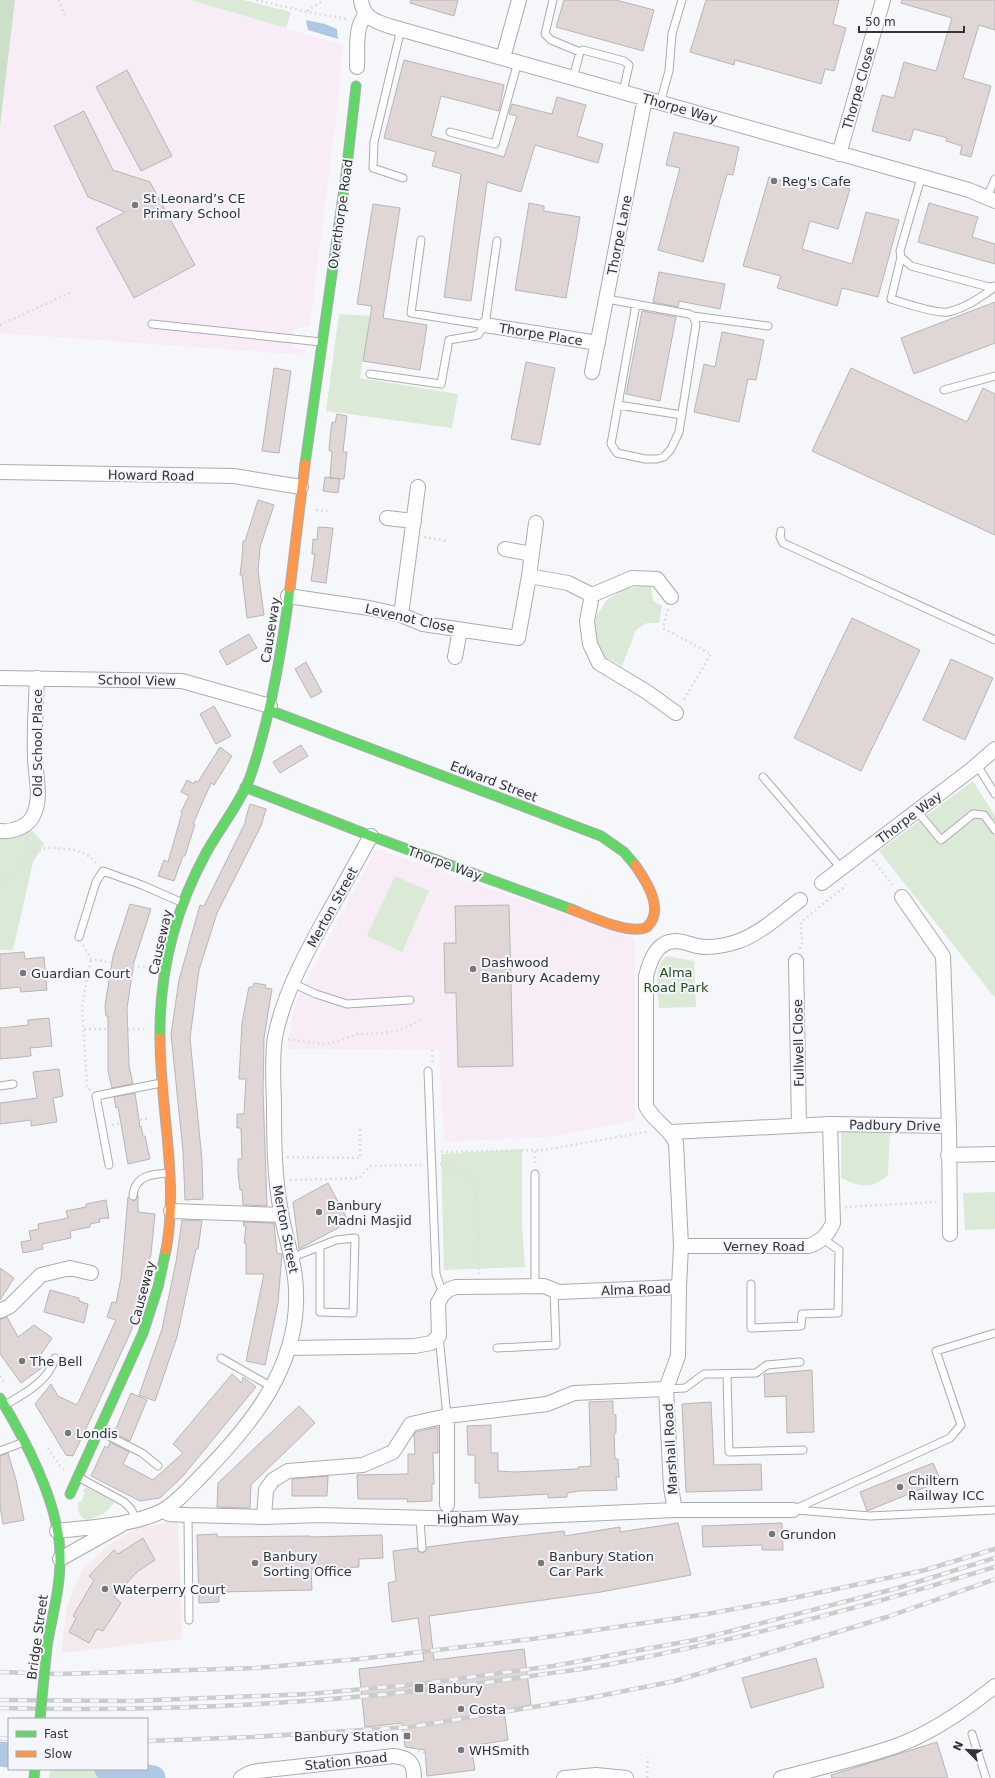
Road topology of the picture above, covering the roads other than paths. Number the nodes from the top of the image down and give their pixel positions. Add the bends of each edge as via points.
1 (360, 0) edge
2 (519, 0) edge
3 (553, 0) edge
4 (682, 0) edge
5 (883, 0) edge
6 (363, 18) junction
7 (401, 30) junction
8 (580, 52) junction
9 (502, 58) junction
10 (518, 62) junction
11 (357, 67) dead end
12 (573, 78) junction
13 (356, 86) dead end
14 (623, 92) junction
15 (645, 98) junction
16 (660, 103) junction
17 (450, 132) dead end
18 (839, 154) junction
19 (403, 178) dead end
20 (921, 178) junction
21 (995, 178) edge
22 (991, 199) edge
23 (420, 240) dead end
24 (497, 241) dead end
25 (901, 257) junction
26 (995, 287) edge
27 (607, 299) junction
28 (636, 304) junction
29 (693, 316) junction
30 (152, 324) dead end
31 (485, 325) junction
32 (768, 326) dead end
33 (321, 342) junction
34 (598, 343) junction
35 (592, 372) dead end
36 (370, 374) dead end
37 (995, 376) edge
38 (944, 390) dead end
39 (618, 405) junction
40 (682, 415) junction
41 (0, 472) edge
42 (301, 487) junction
43 (418, 487) dead end
44 (388, 518) dead end
45 (536, 524) dead end
46 (413, 528) junction
47 (781, 531) dead end
48 (505, 549) dead end
49 (532, 554) junction
50 (529, 576) junction
51 (592, 595) junction
52 (288, 596) junction
53 (671, 597) road end
54 (401, 615) junction
55 (460, 630) junction
56 (995, 640) edge
57 (455, 657) dead end
58 (0, 678) edge
59 (37, 678) junction
60 (270, 708) junction
61 (676, 713) road end
62 (995, 748) edge
63 (977, 765) junction
64 (763, 777) dead end
65 (245, 787) junction
66 (995, 794) edge
67 (917, 811) junction
68 (995, 830) edge
69 (0, 831) edge
70 (371, 836) junction
71 (841, 868) junction
72 (822, 883) dead end
73 (902, 897) road end
74 (800, 900) dead end
75 (183, 903) junction
76 (647, 928) joint
77 (79, 937) road end
78 (796, 961) road end
79 (292, 983) junction
80 (410, 1000) dead end
81 (428, 1071) dead end
82 (161, 1083) junction
83 (13, 1084) dead end
84 (0, 1086) edge
85 (830, 1124) junction
86 (799, 1125) junction
87 (949, 1126) junction
88 (671, 1132) junction
89 (995, 1154) edge
90 (948, 1155) junction
91 (109, 1165) dead end
92 (169, 1173) junction
93 (535, 1174) road end
94 (133, 1196) dead end
95 (171, 1211) junction
96 (281, 1215) junction
97 (950, 1234) dead end
98 (823, 1238) junction
99 (681, 1246) junction
100 (320, 1247) junction
101 (293, 1257) junction
102 (91, 1273) dead end
103 (750, 1284) dead end
104 (535, 1286) junction
105 (679, 1287) junction
106 (554, 1290) junction
107 (443, 1294) junction
108 (0, 1311) edge
109 (995, 1333) edge
110 (439, 1336) junction
111 (290, 1348) junction
112 (497, 1348) dead end
113 (55, 1358) dead end
114 (221, 1358) dead end
115 (800, 1362) dead end
116 (727, 1374) junction
117 (272, 1387) junction
118 (666, 1389) junction
119 (2, 1401) edge
120 (447, 1416) junction
121 (99, 1431) junction
122 (26, 1442) junction
123 (803, 1450) dead end
124 (0, 1451) edge
125 (158, 1466) dead end
126 (78, 1477) junction
127 (70, 1494) dead end
128 (447, 1505) dead end
129 (164, 1510) junction
130 (674, 1510) junction
131 (793, 1510) junction
132 (995, 1510) edge
133 (188, 1516) junction
134 (264, 1517) junction
135 (420, 1519) junction
136 (130, 1521) junction
137 (57, 1531) junction
138 (422, 1548) dead end
139 (60, 1559) junction
140 (189, 1620) dead end
141 (995, 1686) edge
142 (40, 1718) edge
143 (972, 1734) dead end
144 (241, 1778) edge
145 (414, 1778) edge
146 (564, 1778) edge
147 (626, 1778) edge
148 (781, 1778) edge
149 (986, 1778) edge

1 - 6 street
2 - 9 street
3 - 8 lane via 545,30 547,38
4 - 16 lane via 672,34 669,71
5 - 18 street, Thorpe Close
6 - 7 street, Thorpe Way
6 - 11 street
7 - 9 street, Thorpe Way
7 - 19 lane via 374,142 373,168
8 - 12 lane
8 - 14 lane via 584,50 628,62
9 - 10 street, Thorpe Way
10 - 12 street, Thorpe Way
10 - 17 lane via 495,144
12 - 14 street, Thorpe Way
13 - 33 street, Overthorpe Road via 346,174
14 - 15 street, Thorpe Way
15 - 16 street, Thorpe Way
15 - 27 street, Thorpe Lane
16 - 18 street, Thorpe Way
18 - 20 street, Thorpe Way
20 - 22 street, Thorpe Way via 969,190
20 - 25 lane via 900,251
21 - 22 lane
23 - 31 lane, Thorpe Place via 411,313
24 - 31 lane, Thorpe Place
25 - 26 lane via 910,266
25 - 26 lane via 891,299 928,310 947,312 973,302
27 - 28 lane
27 - 34 street, Thorpe Lane
28 - 29 lane
28 - 39 lane
29 - 32 lane
29 - 40 lane via 696,324
30 - 33 lane
31 - 34 street, Thorpe Place
31 - 36 lane via 478,335 449,340 441,384
33 - 42 street, Causeway
34 - 35 street, Thorpe Lane
37 - 38 lane
39 - 40 lane
39 - 40 lane via 611,444 613,450 645,459 664,457 676,442
41 - 42 street, Howard Road via 234,476
42 - 52 street, Causeway
43 - 46 street
44 - 46 street
45 - 49 street, Levenot Close
46 - 54 street
47 - 56 lane via 783,543
48 - 49 street
49 - 50 street, Levenot Close
50 - 51 street via 568,583
50 - 55 street, Levenot Close via 518,638
51 - 53 street via 632,578 657,579
51 - 61 street via 587,621 590,644 599,664 647,692
52 - 54 street, Levenot Close
52 - 60 street, Causeway
54 - 55 street, Levenot Close via 423,624
55 - 57 street
58 - 59 street, School View
59 - 60 street, School View via 182,681
59 - 69 street, Old School Place via 35,757 38,796 34,815 28,823 19,828 9,832
60 - 65 street, Causeway via 255,764
60 - 76 street, Edward Street via 600,836 630,857 647,884 655,908 652,922
62 - 63 street, Thorpe Way
63 - 66 lane
63 - 67 street, Thorpe Way
64 - 71 lane
65 - 70 street, Thorpe Way
65 - 75 street, Causeway via 205,855
67 - 68 lane via 941,840 973,814 984,815
67 - 71 street, Thorpe Way via 870,855
70 - 76 street, Thorpe Way via 614,925 639,930
70 - 79 street, Merton Street
71 - 72 street, Thorpe Way
73 - 87 street, Padbury Drive via 943,956
74 - 88 street via 739,941 706,947 675,941 662,945 651,956 646,976 646,1106 650,1114
75 - 77 lane, Causeway via 103,871 96,882
75 - 82 street, Causeway via 171,938 165,970 160,1028
78 - 86 street, Fullwell Close
79 - 80 lane via 347,1004
79 - 96 street, Merton Street via 275,1038 275,1156
81 - 107 lane via 436,1274
82 - 91 lane via 96,1096
82 - 92 street, Causeway
83 - 84 lane
85 - 86 street, Padbury Drive
85 - 87 street, Padbury Drive
85 - 98 street, Verney Road via 833,1223 829,1233
86 - 88 street, Padbury Drive
87 - 90 street
88 - 99 street, Alma Road via 676,1143
89 - 90 street
90 - 97 street
92 - 94 lane via 148,1174 143,1177 138,1182
92 - 95 street, Causeway
93 - 104 lane
95 - 96 street
95 - 121 street, Causeway via 167,1248 148,1321
96 - 101 street, Merton Street
98 - 99 street, Verney Road via 809,1246
98 - 103 lane via 839,1250 838,1313 802,1314 801,1326 751,1328
99 - 105 street, Alma Road
100 - 100 lane via 336,1240 355,1238 353,1313 320,1312
100 - 101 lane
101 - 111 street, Merton Street via 296,1293
102 - 108 street via 70,1268 41,1275 10,1306
104 - 106 street, Alma Road
104 - 107 street, Alma Road via 456,1286
105 - 106 street, Alma Road via 559,1292
105 - 118 street via 678,1356
106 - 112 lane via 556,1345
107 - 110 street via 438,1303
109 - 131 lane via 936,1351 961,1425 950,1438
110 - 111 street via 431,1343 415,1346
110 - 120 lane
111 - 117 street, Merton Street
113 - 119 lane via 52,1369 28,1392
114 - 117 lane
115 - 116 lane, Marshall Road via 767,1365 756,1373
116 - 118 lane, Marshall Road via 704,1374 685,1388
116 - 123 lane via 729,1452
117 - 129 street, Merton Street via 246,1427 226,1450 174,1504
118 - 120 street, Marshall Road via 574,1393 564,1400 547,1404
118 - 130 street, Marshall Road
119 - 122 street, Bridge Street
120 - 128 street
120 - 134 street, Marshall Road via 411,1424 393,1452 363,1465 288,1471 273,1480 266,1490
121 - 125 lane via 142,1453
121 - 126 street, Causeway
122 - 124 lane
122 - 137 street, Bridge Street via 41,1478
126 - 127 street, Causeway
126 - 136 lane via 124,1502 131,1509
129 - 133 street, Higham Way via 169,1514
129 - 136 street, Merton Street
130 - 131 street, Higham Way
130 - 135 street, Higham Way
131 - 132 lane via 870,1516
133 - 134 street, Higham Way
133 - 140 lane
134 - 135 street, Higham Way via 320,1515
135 - 138 lane
136 - 137 street, Merton Street
136 - 139 street, Merton Street
137 - 139 street, Bridge Street
139 - 142 street, Bridge Street, bridge via 59,1580 47,1646
141 - 148 street via 957,1714 897,1746
143 - 149 lane
144 - 145 street, Station Road via 258,1771 394,1756 412,1763
146 - 147 street via 596,1775

